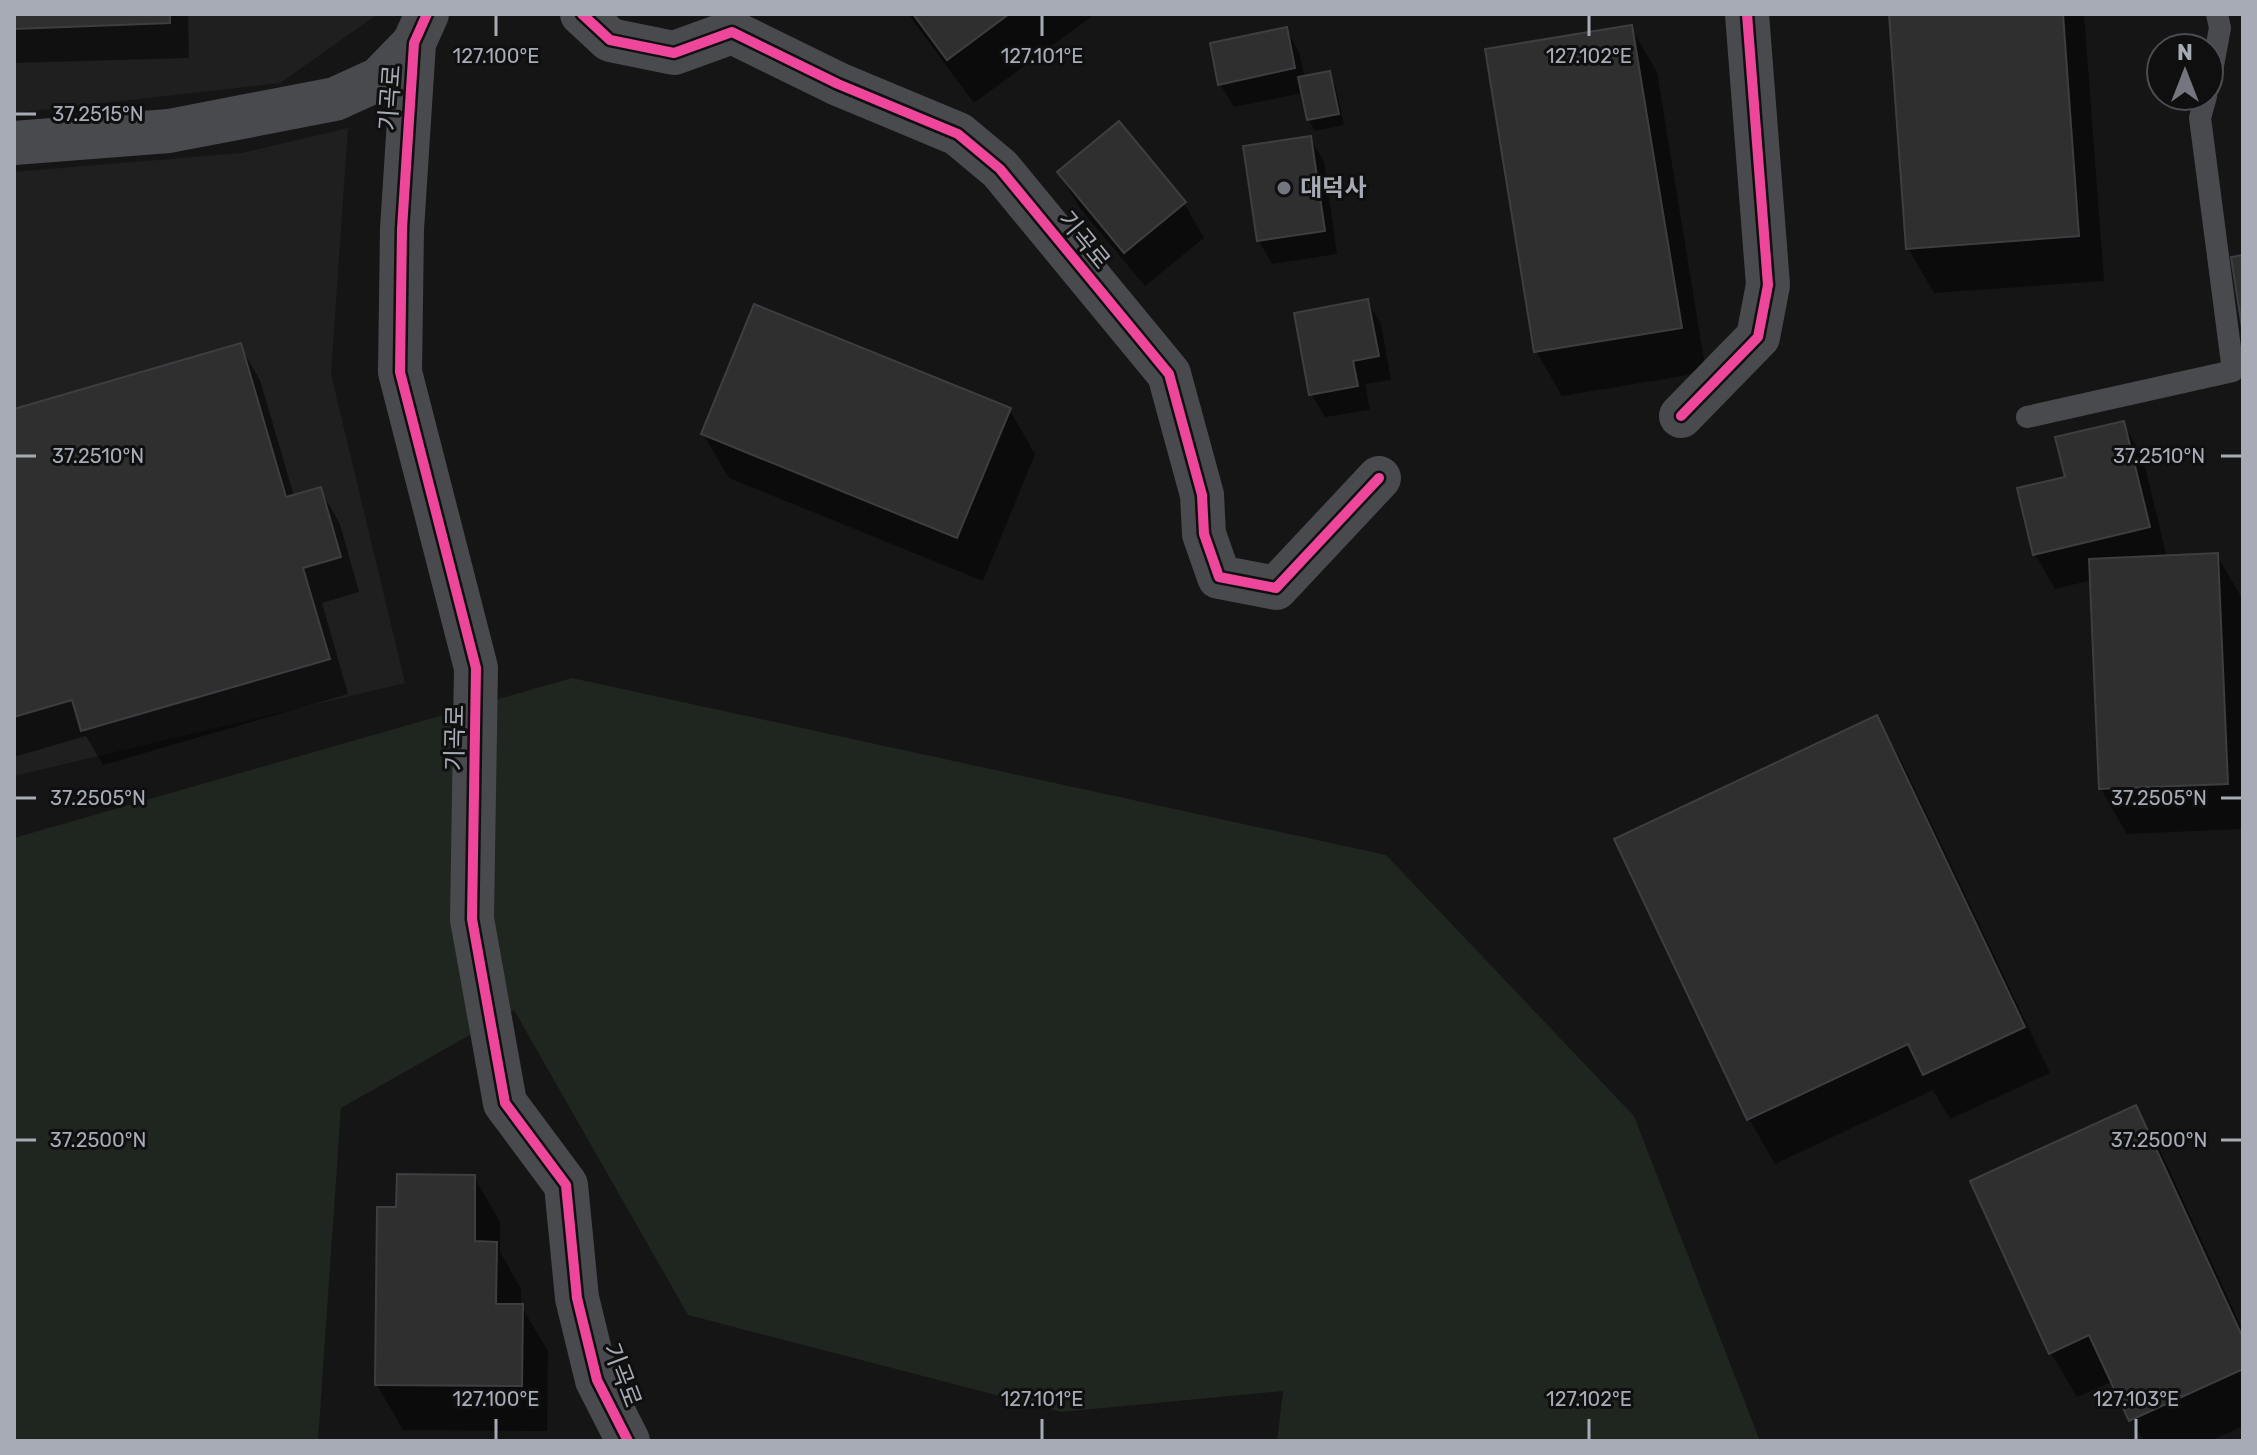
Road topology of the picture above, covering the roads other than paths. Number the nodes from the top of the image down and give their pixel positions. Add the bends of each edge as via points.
1 (582, 14) edge
2 (1747, 14) edge
3 (420, 29) edge
4 (2202, 112) edge
5 (14, 143) edge
6 (1681, 416) dead end
7 (2027, 417) dead end
8 (1379, 478) dead end
9 (628, 1441) edge

1 - 8 street, 기곡로 via 610,40 674,53 732,32 958,134 1000,169 1169,374 1202,495 1204,534 1219,577 1276,588
2 - 6 street via 1768,285 1758,337
3 - 5 street via 379,79 335,99 169,131
3 - 9 street, 기곡로 via 402,229 400,372 476,668 472,919 505,1103 566,1185 577,1298 597,1380
4 - 7 lane via 2233,371

